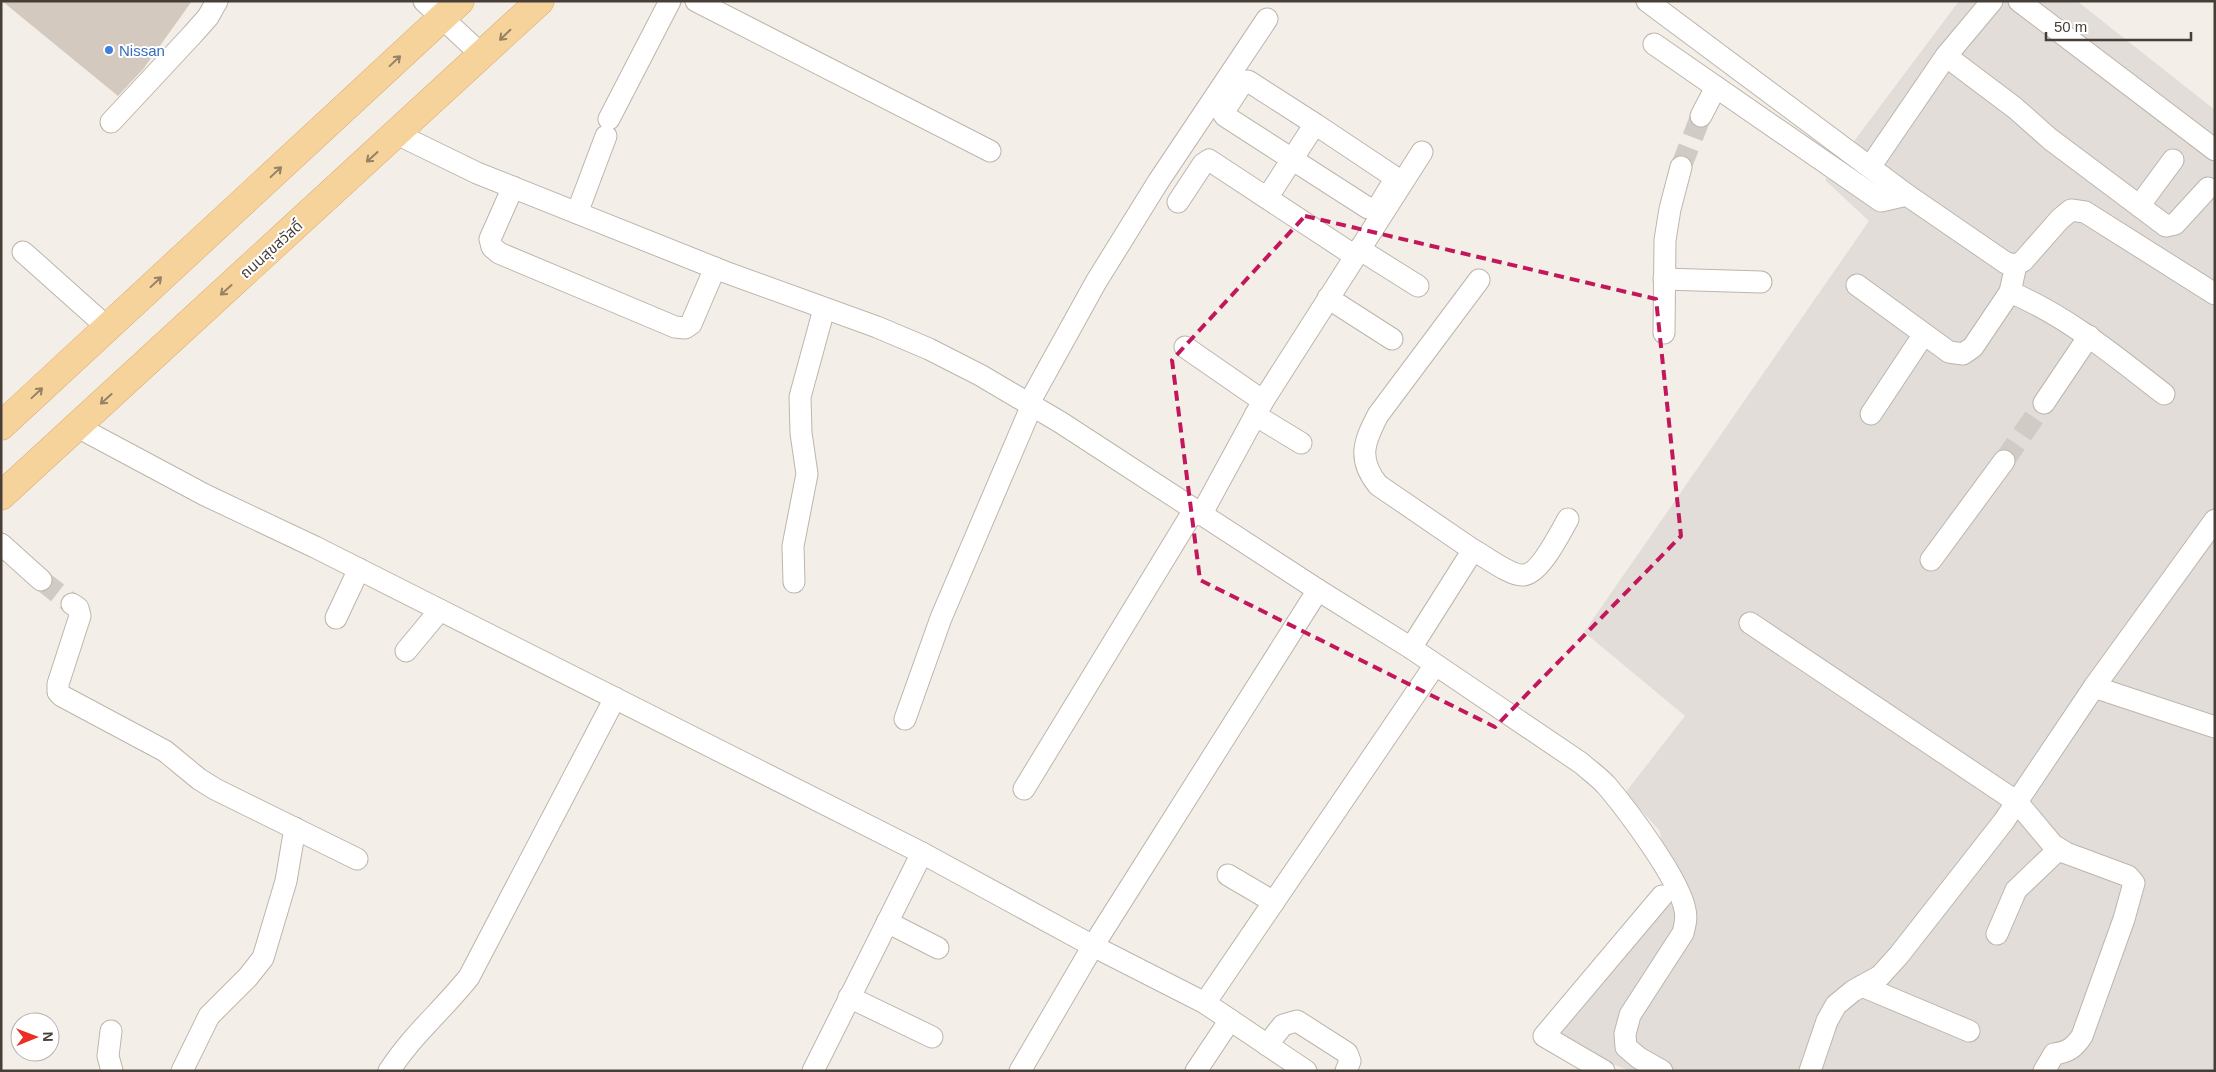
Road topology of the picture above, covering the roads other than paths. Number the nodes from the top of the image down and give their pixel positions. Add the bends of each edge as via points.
1 (217, 1) edge
2 (540, 1) edge
3 (670, 1) edge
4 (696, 1) edge
5 (1647, 1) edge
6 (1992, 1) edge
7 (2019, 1) edge
8 (442, 7) edge
9 (1267, 19) dead end
10 (1654, 44) dead end
11 (483, 56) junction
12 (1946, 56) junction
13 (1755, 81) junction
14 (1716, 87) junction
15 (1739, 103) junction
16 (1701, 116) tunnel mouth
17 (111, 122) dead end
18 (1315, 124) junction
19 (397, 134) junction
20 (2215, 150) edge
21 (990, 151) dead end
22 (1422, 152) dead end
23 (1292, 159) junction
24 (2173, 160) dead end
25 (1870, 167) junction
26 (1681, 168) tunnel mouth
27 (513, 187) junction
28 (2208, 188) dead end
29 (1907, 194) junction
30 (1267, 198) junction
31 (1178, 202) dead end
32 (2139, 206) junction
33 (577, 213) junction
34 (23, 252) dead end
35 (1357, 253) junction
36 (2016, 265) junction
37 (715, 268) junction
38 (1664, 279) junction
39 (1479, 280) dead end
40 (1761, 282) dead end
41 (1857, 285) dead end
42 (1418, 286) dead end
43 (2010, 292) junction
44 (2215, 294) edge
45 (1328, 298) junction
46 (824, 309) junction
47 (107, 328) junction
48 (1664, 333) dead end
49 (1924, 334) junction
50 (2089, 336) junction
51 (1392, 339) dead end
52 (1185, 346) dead end
53 (2164, 394) dead end
54 (2044, 403) tunnel mouth
55 (1030, 404) junction
56 (1259, 408) junction
57 (1871, 414) dead end
58 (1, 426) edge
59 (76, 426) junction
60 (1301, 443) dead end
61 (2004, 461) tunnel mouth
62 (1, 496) edge
63 (1198, 512) junction
64 (1568, 519) dead end
65 (2215, 520) edge
66 (1, 544) edge
67 (1473, 550) junction
68 (1931, 560) dead end
69 (359, 569) junction
70 (41, 580) tunnel mouth
71 (794, 582) dead end
72 (1318, 590) junction
73 (72, 604) tunnel mouth
74 (440, 610) junction
75 (336, 618) dead end
76 (1750, 623) dead end
77 (1411, 648) junction
78 (406, 650) dead end
79 (1436, 665) junction
80 (2094, 687) junction
81 (615, 698) junction
82 (905, 719) dead end
83 (2215, 727) edge
84 (1024, 788) dead end
85 (2017, 802) junction
86 (295, 828) junction
87 (2059, 849) junction
88 (922, 853) junction
89 (357, 859) dead end
90 (1228, 875) dead end
91 (1662, 896) dead end
92 (1274, 902) junction
93 (887, 922) junction
94 (1997, 934) dead end
95 (1093, 946) junction
96 (938, 948) dead end
97 (1862, 986) junction
98 (850, 997) junction
99 (1205, 1003) junction
100 (1230, 1020) junction
101 (111, 1031) dead end
102 (1969, 1031) dead end
103 (932, 1037) dead end
104 (1267, 1045) junction
105 (112, 1071) edge
106 (182, 1071) edge
107 (389, 1071) edge
108 (813, 1071) edge
109 (1020, 1071) edge
110 (1196, 1071) edge
111 (1306, 1071) edge
112 (1346, 1071) edge
113 (1604, 1071) edge
114 (1662, 1071) edge
115 (1810, 1071) edge
116 (2044, 1071) edge

1 - 17 street via 198,29
2 -> 11 main road, ถนนสุขสวัสดิ์
3 - 33 street via 607,127
4 - 21 street
5 - 13 street
6 - 12 street
7 - 20 street
8 - 11 street
47 -> 8 main road
9 - 55 street via 1101,273
10 - 14 street
11 - 19 main road, ถนนสุขสวัสดิ์
12 - 25 street
12 - 32 street
13 - 15 street
13 - 25 street
14 - 15 street
14 - 16 street
15 - 29 street via 1881,201
18 - 23 street
18 - 23 street via 1248,81 1243,82 1225,116
18 - 23 street via 1393,176 1394,181 1378,207 1368,208
19 - 27 street via 432,153
19 -> 59 main road, ถนนสุขสวัสดิ์
22 - 35 street
23 - 30 street
24 - 32 street
25 - 29 street
26 - 38 street via 1665,240
27 - 33 street
27 - 37 street via 490,239 492,247 499,253 675,327 685,328 691,324
28 - 32 street via 2170,226
29 - 36 street via 2006,263
30 - 31 street via 1209,160
30 - 35 street
33 - 37 street
34 - 47 street
35 - 42 street
35 - 45 street
36 - 43 street
36 - 44 street via 2071,210 2085,212
37 - 46 street
38 - 40 street
38 - 48 street
39 - 67 street via 1378,415 1364,450 1367,472 1378,485
41 - 49 street
43 - 49 street via 1973,347 1963,354 1949,352
43 - 50 street via 2030,300
45 - 51 street
45 - 56 street
46 - 55 street via 929,349
46 - 71 street via 800,397 807,474 793,546
58 -> 47 main road
49 - 57 street
50 - 53 street
50 - 54 street
52 - 56 street
55 - 63 street
55 - 82 street via 942,618
56 - 60 street
56 - 63 street
59 - 62 main road, ถนนสุขสวัสดิ์
59 - 69 street via 205,495
61 - 68 street
63 - 72 street
63 - 84 street
64 - 67 street via 1539,565 1523,576
65 - 80 street
66 - 70 street
67 - 77 street
69 - 74 street
69 - 75 street
72 - 77 street
72 - 95 street
73 - 86 street via 78,608 80,616 58,692 165,751 215,789
74 - 78 street
74 - 81 street
76 - 85 street
77 - 79 street
79 - 92 street
79 - 114 street via 1581,764 1606,785 1672,877 1685,909 1683,933 1630,1015 1625,1034 1626,1047
80 - 83 street
80 - 85 street
81 - 88 street
81 - 107 street via 469,977 446,1006 416,1032
85 - 87 street
85 - 97 street via 1900,955 1880,976
86 - 89 street
86 - 106 street via 286,881 263,958 248,978 209,1016
87 - 94 street via 2016,890
87 - 116 street via 2128,876 2134,883 2082,1036 2066,1052 2054,1054
88 - 93 street
88 - 95 street
90 - 92 street
91 - 113 street via 1544,1036
92 - 99 street
93 - 96 street
93 - 98 street
95 - 99 street
95 - 109 street
97 - 102 street
97 - 115 street via 1836,1005 1827,1021
98 - 103 street
98 - 108 street
99 - 100 street
100 - 104 street
100 - 110 street
101 - 105 street via 108,1056
104 - 111 street
104 - 112 street via 1283,1025 1297,1021 1347,1053 1350,1061

